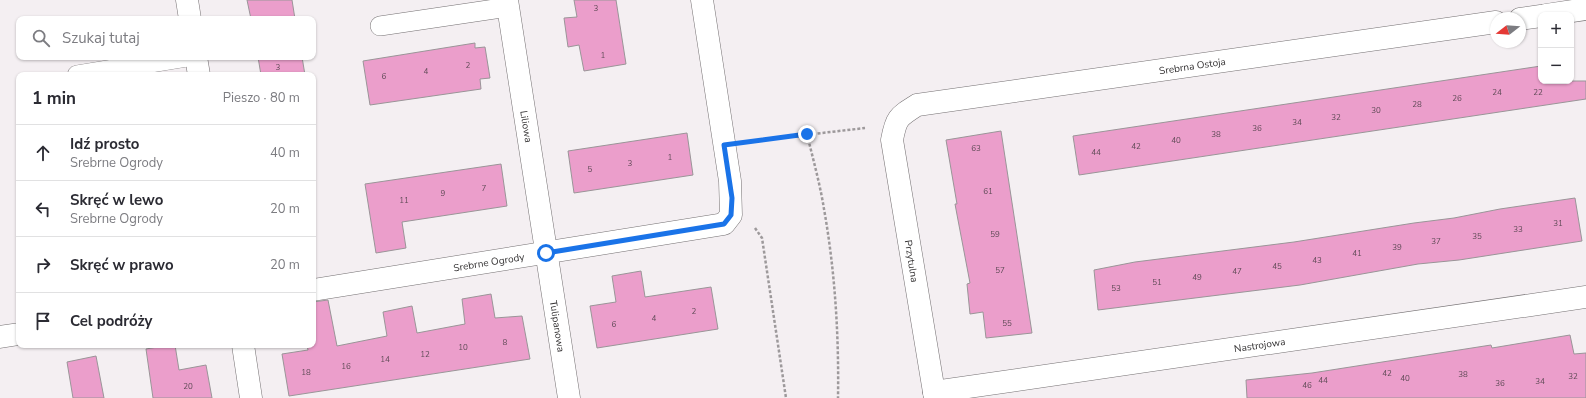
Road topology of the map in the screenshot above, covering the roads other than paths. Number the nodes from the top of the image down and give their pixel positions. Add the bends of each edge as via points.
1 (187, 0) edge
2 (702, 0) edge
3 (507, 3) edge
4 (1586, 9) edge
5 (1566, 12) edge
6 (190, 16) edge
7 (1538, 16) edge
8 (1526, 18) edge
9 (1490, 23) edge
10 (380, 26) dead end
11 (169, 60) edge
12 (196, 60) edge
13 (95, 72) edge
14 (198, 72) edge
15 (895, 124) joint
16 (546, 253) junction
17 (316, 290) edge
18 (1586, 297) edge
19 (16, 334) edge
20 (0, 337) edge
21 (243, 348) edge
22 (934, 395) edge
23 (251, 398) edge
24 (570, 398) edge

1 - 6 street
2 - 16 street, Srebrne Ogrody via 730,181 731,215 724,224
3 - 10 lane
3 - 16 street, Liliowa
4 - 5 street
7 - 8 street
9 - 15 street, Srebrna Ostoja via 917,105 903,114
11 - 13 lane
12 - 14 street
15 - 22 street, Przytulna via 892,140
16 - 17 street, Srebrne Ogrody
16 - 24 street, Tulipanowa
18 - 22 street, Nastrojowa
19 - 20 street
21 - 23 street

